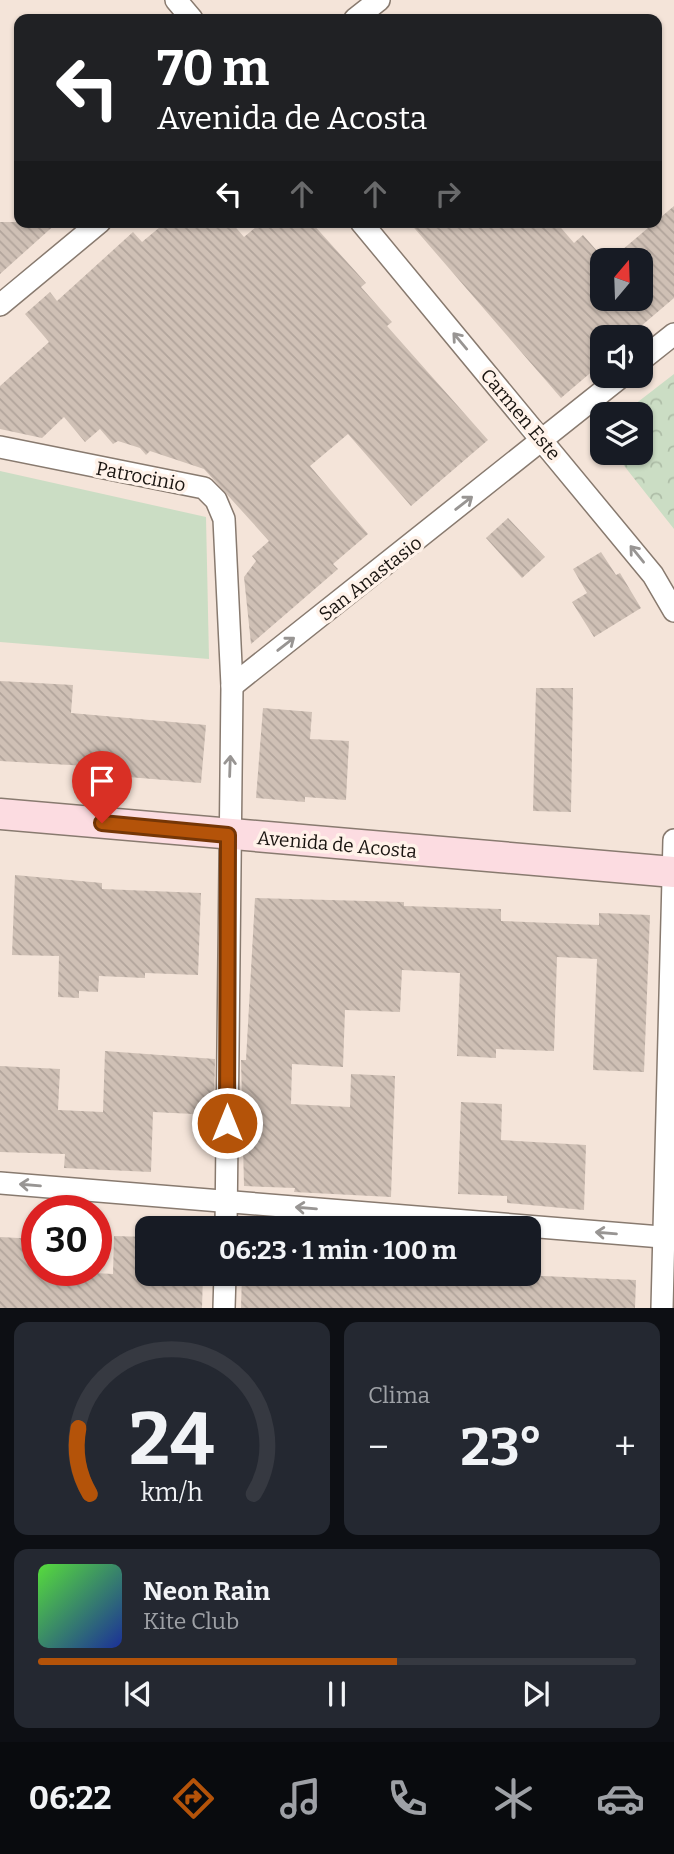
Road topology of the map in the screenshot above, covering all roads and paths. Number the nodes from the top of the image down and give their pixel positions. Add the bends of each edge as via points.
1 (176, 0) edge
2 (379, 0) edge
3 (188, 14) edge
4 (361, 14) edge
5 (93, 228) edge
6 (366, 228) edge
7 (0, 305) edge
8 (674, 334) edge
9 (653, 351) edge
10 (607, 388) edge
11 (544, 440) junction
12 (0, 447) edge
13 (674, 611) edge
14 (232, 686) junction
15 (0, 814) edge
16 (228, 835) junction
17 (674, 840) edge
18 (673, 872) edge
19 (0, 1183) edge
20 (227, 1202) junction
21 (226, 1216) edge
22 (669, 1238) edge
23 (225, 1286) edge
24 (224, 1308) edge
25 (662, 1308) edge

1 - 3 street
2 - 4 street
5 - 7 street
11 -> 6 street, Carmen Este
8 - 9 street
10 - 11 street, San Anastasio
13 -> 11 street, Carmen Este via 653,575
14 -> 11 street, San Anastasio
12 - 14 street, Patrocinio via 204,488 216,500 225,519
16 -> 14 street
15 - 16 main road, Avenida de Acosta
16 - 18 main road, Avenida de Acosta
16 - 20 street
17 - 18 street
18 - 22 street
20 -> 19 street
20 - 21 street
22 -> 20 street
22 - 25 street
23 - 24 street

